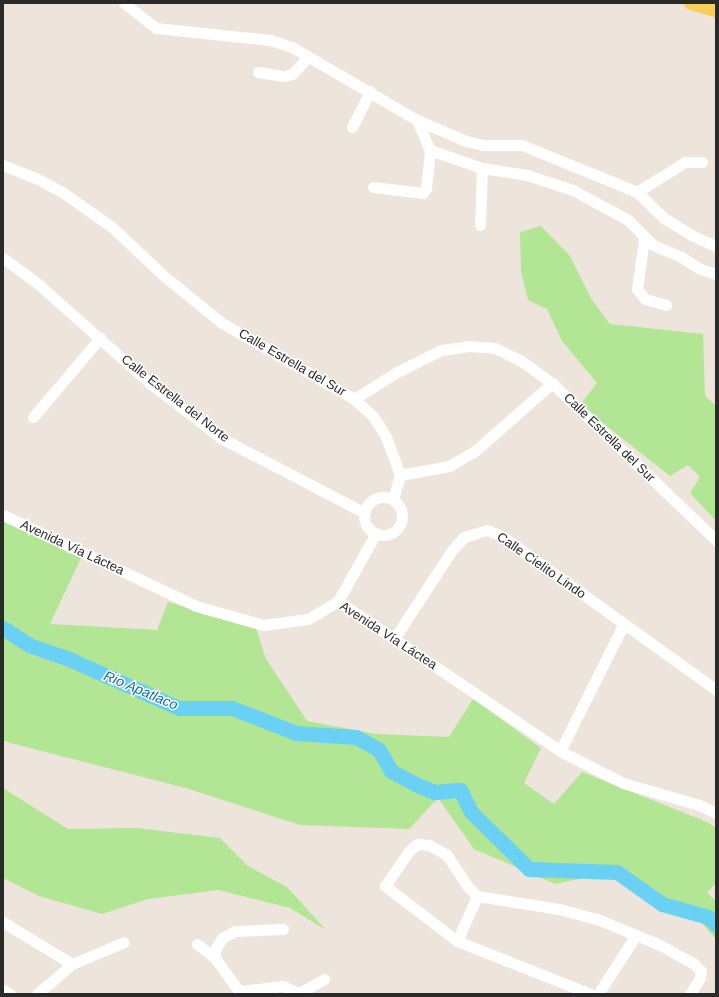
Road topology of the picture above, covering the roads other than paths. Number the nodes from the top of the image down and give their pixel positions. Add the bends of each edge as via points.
1 (124, 3) edge
2 (691, 3) edge
3 (716, 10) edge
4 (308, 57) junction
5 (258, 72) dead end
6 (370, 91) junction
7 (417, 120) junction
8 (352, 127) dead end
9 (430, 150) junction
10 (702, 162) dead end
11 (3, 166) edge
12 (482, 168) junction
13 (373, 187) dead end
14 (637, 192) junction
15 (480, 225) dead end
16 (644, 238) junction
17 (716, 246) edge
18 (3, 258) edge
19 (716, 274) edge
20 (666, 305) dead end
21 (100, 338) junction
22 (552, 383) junction
23 (354, 399) junction
24 (33, 417) dead end
25 (400, 475) junction
26 (393, 499) junction
27 (365, 513) junction
28 (3, 515) edge
29 (376, 533) junction
30 (716, 540) edge
31 (338, 601) junction
32 (623, 626) junction
33 (394, 639) junction
34 (716, 690) edge
35 (560, 751) junction
36 (716, 813) edge
37 (477, 896) junction
38 (3, 922) edge
39 (283, 929) dead end
40 (636, 934) junction
41 (457, 941) junction
42 (124, 942) dead end
43 (197, 944) dead end
44 (215, 958) junction
45 (72, 964) junction
46 (324, 979) dead end
47 (3, 990) edge
48 (240, 993) edge
49 (10, 994) edge
50 (37, 994) edge
51 (591, 994) edge
52 (598, 994) edge
53 (690, 994) edge

1 - 4 street via 156,28 270,40 292,47
2 - 3 main road
4 - 5 street via 292,74 284,76
4 - 6 street
6 - 7 street
6 - 8 street
7 - 9 street
7 - 14 street via 466,141 483,145 522,145
9 - 12 street
9 - 13 street via 426,188 423,193
10 - 14 street via 685,162
11 - 23 street, Calle Estrella del Sur via 36,178 62,192 112,227 164,276 222,323
12 - 15 street
12 - 16 street via 527,174 573,190 628,220
14 - 17 street via 664,218 691,235
16 - 19 street via 700,269
16 - 20 street via 637,289 645,299
18 - 21 street, Calle Estrella del Norte via 37,283
21 - 24 street
21 - 27 street, Calle Estrella del Norte via 152,385 221,438
22 - 23 street, Calle Estrella del Sur via 520,360 495,348 468,346 441,350 397,372
22 - 25 street via 475,452 449,466
22 - 30 street, Calle Estrella del Sur
23 - 25 street via 373,416 386,437
25 - 26 street
26 - 27 street via 375,499 366,507
26 - 29 street via 401,509 402,522 394,532 382,535
27 - 29 street via 367,525
28 - 31 street, Avenida Vía Láctea via 196,606 232,618 263,624 291,623 308,619
29 - 31 street
31 - 33 street, Avenida Vía Láctea
32 - 33 street, Calle Cielito Lindo via 502,536 487,530 464,537 452,550
32 - 34 street, Calle Cielito Lindo
32 - 35 street
33 - 35 street, Avenida Vía Láctea
35 - 36 street, Avenida Vía Láctea via 623,782 699,805
37 - 40 street via 559,909 597,919
37 - 41 street
37 - 41 street via 466,886 447,855 429,844 417,844 409,851 385,886
38 - 45 street
39 - 44 street via 235,932 222,938 215,950
40 - 52 street
40 - 53 street via 693,963 701,971 700,978
41 - 51 street
42 - 45 street
43 - 44 street
44 - 48 street
45 - 50 street
46 - 48 street via 299,993 283,986
47 - 49 street

